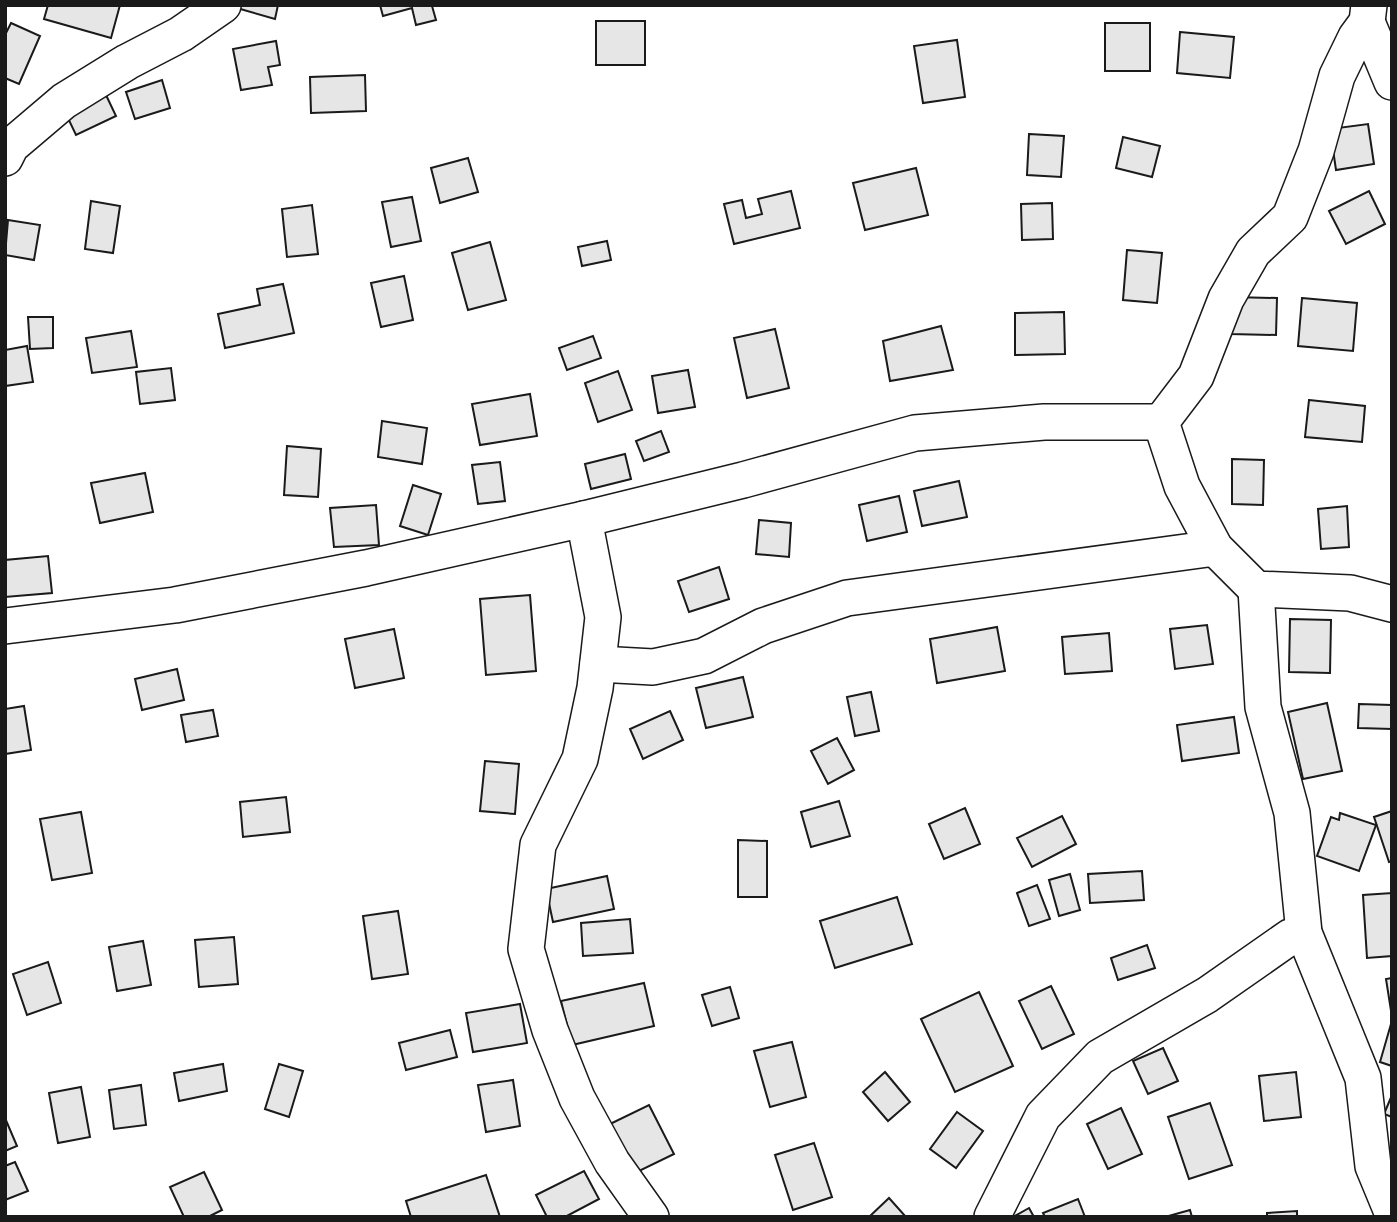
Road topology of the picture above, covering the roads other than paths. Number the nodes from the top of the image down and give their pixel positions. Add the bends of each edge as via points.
1 (223, 5) edge
2 (1368, 13) edge
3 (1392, 82) edge
4 (5, 158) edge
5 (1161, 422) junction
6 (584, 519) junction
7 (1215, 548) junction
8 (1256, 589) junction
9 (1392, 604) edge
10 (5, 626) edge
11 (598, 664) junction
12 (1304, 933) junction
13 (1392, 1212) edge
14 (651, 1217) edge
15 (992, 1217) edge

1 - 4 street via 64,101 11,146
2 - 3 street
2 - 5 street via 1337,76 1290,217 1253,252 1226,299 1196,376
5 - 6 street via 1044,422 915,433
5 - 7 street via 1182,486
6 - 10 street via 175,605
6 - 11 street via 603,617
7 - 8 street
7 - 11 street via 847,598 762,626 704,656 653,667
8 - 9 street via 1350,593
8 - 12 street via 1263,706 1292,813
11 - 14 street via 580,760 538,845 526,948 550,1030 577,1098 611,1162
12 - 13 street via 1363,1078 1373,1166
12 - 15 street via 1290,937 1207,995 1100,1057 1043,1116

